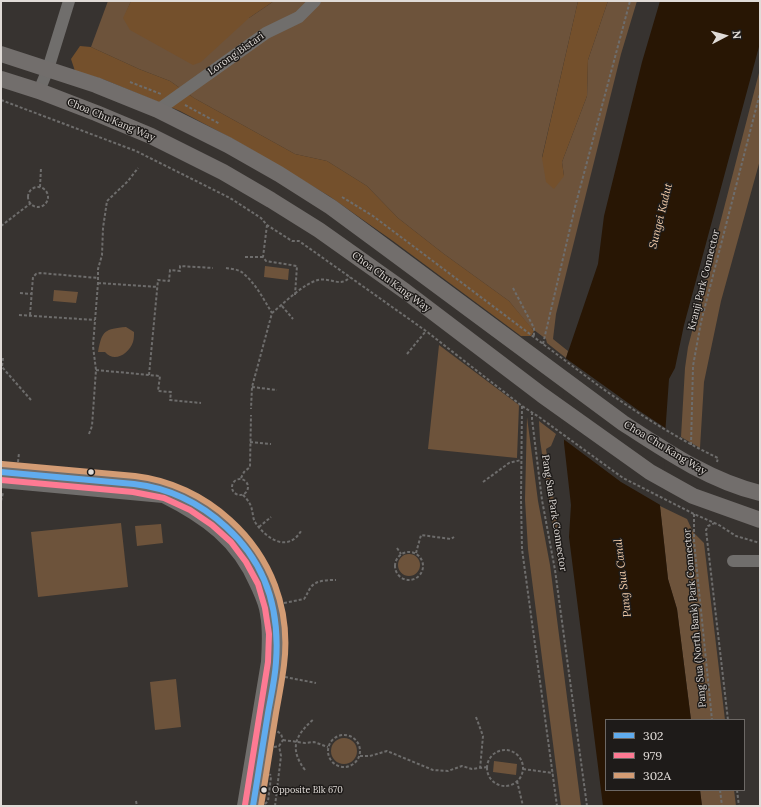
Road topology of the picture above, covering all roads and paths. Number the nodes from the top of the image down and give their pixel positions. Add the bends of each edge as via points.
1 (69, 1) edge
2 (315, 1) edge
3 (630, 1) edge
4 (1, 54) edge
5 (48, 69) junction
6 (1, 79) edge
7 (39, 91) junction
8 (760, 93) edge
9 (2, 100) edge
10 (1, 103) edge
11 (158, 110) junction
12 (41, 168) dead end
13 (138, 168) dead end
14 (40, 187) junction
15 (31, 203) junction
16 (267, 225) junction
17 (1, 226) edge
18 (1, 237) edge
19 (1, 249) edge
20 (388, 249) junction
21 (262, 256) junction
22 (245, 257) dead end
23 (212, 268) dead end
24 (226, 268) dead end
25 (350, 277) junction
26 (98, 278) junction
27 (98, 283) junction
28 (158, 287) junction
29 (513, 288) dead end
30 (404, 291) junction
31 (20, 293) dead end
32 (32, 294) junction
33 (295, 295) junction
34 (282, 306) junction
35 (272, 313) junction
36 (19, 314) dead end
37 (30, 315) junction
38 (293, 319) dead end
39 (95, 320) junction
40 (426, 331) junction
41 (534, 336) dead end
42 (548, 347) dead end
43 (408, 354) dead end
44 (3, 358) dead end
45 (540, 360) junction
46 (96, 370) junction
47 (149, 375) junction
48 (252, 387) junction
49 (277, 390) dead end
50 (31, 400) dead end
51 (201, 403) dead end
52 (522, 406) junction
53 (251, 409) dead end
54 (532, 412) junction
55 (250, 415) dead end
56 (89, 434) dead end
57 (250, 442) junction
58 (271, 444) dead end
59 (691, 445) junction
60 (19, 453) dead end
61 (18, 458) dead end
62 (718, 458) dead end
63 (521, 460) junction
64 (1, 472) edge
65 (241, 478) junction
66 (483, 482) dead end
67 (2, 489) edge
68 (760, 493) edge
69 (243, 495) junction
70 (2, 498) edge
71 (1, 501) edge
72 (694, 514) junction
73 (271, 517) dead end
74 (760, 520) edge
75 (716, 523) junction
76 (260, 528) junction
77 (301, 531) dead end
78 (454, 537) dead end
79 (760, 543) edge
80 (397, 548) dead end
81 (416, 553) junction
82 (401, 554) junction
83 (733, 561) dead end
84 (760, 561) edge
85 (336, 580) dead end
86 (283, 603) dead end
87 (284, 677) dead end
88 (316, 683) dead end
89 (476, 716) dead end
90 (314, 719) dead end
91 (712, 719) edge
92 (728, 719) edge
93 (276, 730) dead end
94 (283, 740) junction
95 (296, 742) junction
96 (279, 746) junction
97 (273, 747) dead end
98 (329, 748) junction
99 (360, 756) junction
100 (487, 767) junction
101 (480, 769) junction
102 (523, 769) junction
103 (305, 770) dead end
104 (553, 773) junction
105 (517, 781) junction
106 (720, 791) edge
107 (737, 791) edge
108 (136, 801) dead end
109 (136, 806) edge
110 (243, 806) edge
111 (253, 806) edge
112 (275, 806) edge
113 (523, 806) edge
114 (557, 806) edge
115 (587, 806) edge
116 (722, 806) edge
117 (738, 806) edge

1 - 5 street
2 - 11 street, Lorong Bistari via 299,17 266,33
3 - 45 path via 574,207
4 - 5 main road, Choa Chu Kang Way
5 - 7 street
5 - 11 main road, Choa Chu Kang Way
6 - 7 main road, Choa Chu Kang Way
7 - 30 main road, Choa Chu Kang Way via 151,136 223,172 319,230
8 - 59 path, Kranji Park Connector via 701,322 693,366
9 - 10 path
9 - 16 path via 136,151 230,198 261,218
11 - 20 main road, Choa Chu Kang Way via 279,174 331,207
12 - 14 path
13 - 26 path via 107,201
14 - 15 path via 31,190
14 - 15 path via 44,189 48,199 41,206
15 - 17 path
16 - 21 path
16 - 25 path via 292,240 299,241
18 - 19 path
20 - 30 main road via 405,273 407,281
20 - 45 main road, Choa Chu Kang Way
21 - 22 path
21 - 33 path via 266,262 297,266
23 - 28 path via 180,266 180,271 170,270 169,281 158,280
24 - 35 path via 243,273
25 - 33 path via 342,283 319,280
25 - 40 path
26 - 27 path
26 - 32 path via 40,273 33,277
27 - 28 path
27 - 39 path
28 - 47 path
29 - 41 path via 534,328
30 - 74 main road, Choa Chu Kang Way via 650,472 693,496
31 - 32 path
32 - 37 path
33 - 34 path
34 - 35 path
34 - 38 path
35 - 48 path
36 - 37 path
37 - 39 path
39 - 46 path via 93,346
40 - 43 path
40 - 52 path
42 - 59 path via 636,413
44 - 50 path via 2,367
45 - 68 main road, Choa Chu Kang Way via 623,423 657,445 712,476
46 - 47 path
46 - 56 path via 92,426
47 - 51 path via 160,376 158,391 171,392 170,400
48 - 49 path
48 - 53 path
52 - 54 path
52 - 63 path
54 - 72 path via 624,478
54 - 115 path, Pang Sua Park Connector via 542,500 555,570
55 - 57 path
57 - 58 path
57 - 65 path via 250,467
59 - 62 path
60 - 61 path
63 - 66 path via 509,463
63 - 104 path via 522,549
64 - 111 street via 130,483 166,490 211,513 244,542 261,569 270,591 278,633 276,663
65 - 69 path via 248,484
65 - 69 path via 234,481 232,489 234,493
67 - 110 street via 163,497 184,508 221,534 235,548 260,595 266,614 268,643
69 - 76 path via 252,508 254,522
70 - 71 path
72 - 75 path
72 - 91 path, Pang Sua (North Bank) Park Connector via 694,541
73 - 76 path
75 - 79 path via 736,536
75 - 92 path via 708,526 706,530
76 - 77 path via 283,544 298,537
78 - 81 path via 451,539 421,535
80 - 82 path
81 - 82 path
81 - 82 path via 423,566 420,574 408,580 397,572 395,566 396,559
83 - 84 street
85 - 86 path via 317,582 311,586 304,599
87 - 88 path
89 - 101 path via 483,736
90 - 95 path via 304,727
93 - 94 path
94 - 95 path
94 - 96 path
95 - 98 path via 314,742
95 - 103 path via 296,755
96 - 97 path
96 - 112 path via 281,756
98 - 99 path via 328,753 333,763 343,767 353,765
98 - 99 path via 336,737 349,736 358,744
99 - 101 path via 387,751 433,770 448,771 462,766 472,770
100 - 101 path
100 - 102 path via 493,755 506,750 518,756
100 - 105 path via 488,774 498,784 511,785
102 - 104 path
102 - 105 path
104 - 114 path
105 - 113 path
106 - 116 path
107 - 117 path
108 - 109 path

